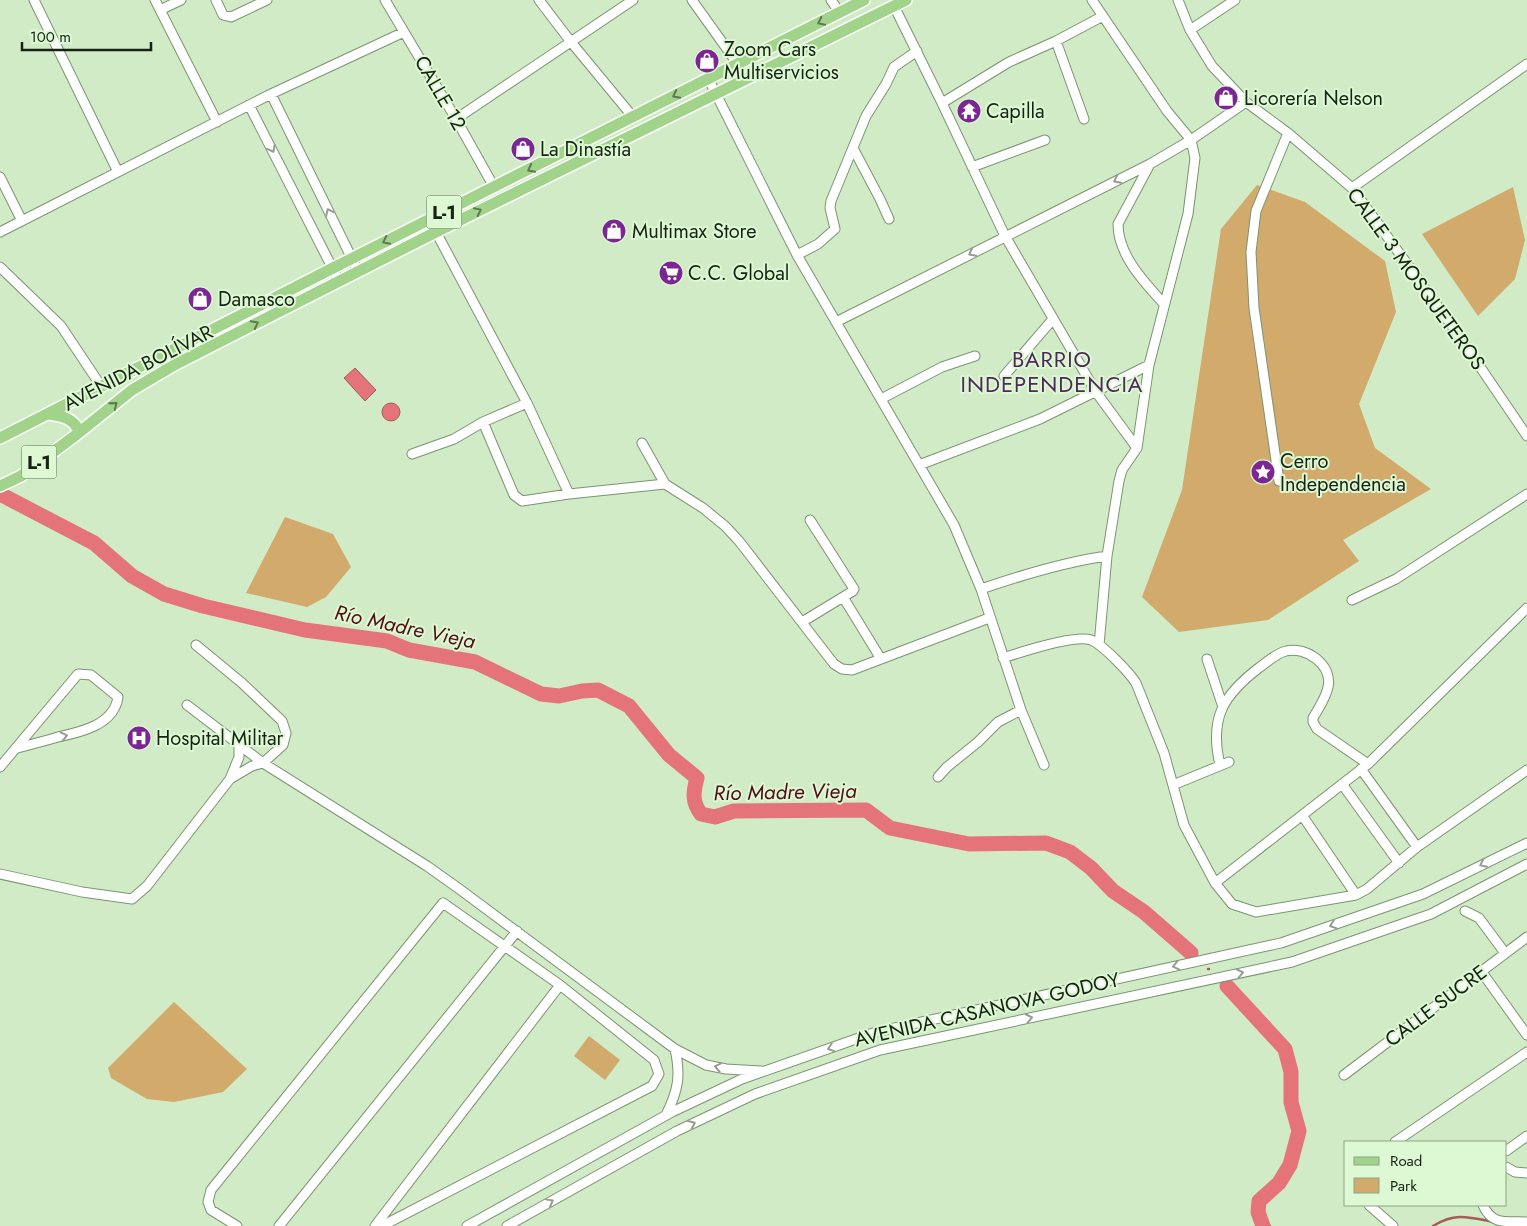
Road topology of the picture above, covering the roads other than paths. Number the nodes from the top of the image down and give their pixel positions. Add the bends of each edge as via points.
1 (34, 0) edge
2 (155, 0) edge
3 (182, 0) edge
4 (216, 0) edge
5 (268, 0) edge
6 (385, 0) edge
7 (539, 0) edge
8 (633, 0) edge
9 (692, 0) edge
10 (831, 0) edge
11 (864, 0) edge
12 (906, 0) edge
13 (1092, 0) edge
14 (1178, 0) edge
15 (1235, 0) edge
16 (894, 6) junction
17 (160, 10) junction
18 (840, 12) junction
19 (1103, 16) junction
20 (1190, 30) junction
21 (404, 32) junction
22 (1056, 41) junction
23 (571, 42) junction
24 (917, 51) junction
25 (738, 63) junction
26 (1527, 64) edge
27 (708, 78) junction
28 (716, 93) junction
29 (271, 94) junction
30 (1246, 102) junction
31 (942, 103) junction
32 (249, 105) junction
33 (633, 117) junction
34 (456, 119) junction
35 (1084, 119) dead end
36 (217, 122) junction
37 (1288, 133) junction
38 (1045, 140) dead end
39 (1191, 140) junction
40 (853, 148) junction
41 (1150, 164) junction
42 (972, 167) junction
43 (118, 172) junction
44 (0, 177) edge
45 (494, 187) junction
46 (1352, 188) junction
47 (888, 219) dead end
48 (22, 221) junction
49 (0, 232) edge
50 (436, 232) junction
51 (1005, 236) junction
52 (797, 255) junction
53 (352, 258) junction
54 (0, 267) edge
55 (333, 268) junction
56 (358, 271) junction
57 (339, 281) junction
58 (1164, 304) junction
59 (1052, 319) junction
60 (836, 322) junction
61 (975, 356) dead end
62 (1149, 364) junction
63 (1004, 376) dead end
64 (101, 386) junction
65 (1096, 392) junction
66 (881, 399) junction
67 (527, 403) junction
68 (49, 414) junction
69 (483, 422) junction
70 (78, 433) junction
71 (1527, 436) edge
72 (0, 438) edge
73 (642, 444) dead end
74 (1137, 448) junction
75 (412, 454) dead end
76 (919, 465) junction
77 (1279, 481) dead end
78 (665, 484) junction
79 (0, 486) edge
80 (569, 494) junction
81 (1527, 494) edge
82 (810, 520) dead end
83 (1108, 556) junction
84 (980, 589) junction
85 (843, 597) junction
86 (1352, 600) dead end
87 (1527, 608) edge
88 (989, 618) junction
89 (802, 622) junction
90 (196, 645) dead end
91 (1099, 645) junction
92 (881, 658) junction
93 (1003, 658) junction
94 (1207, 659) dead end
95 (187, 705) dead end
96 (1223, 707) junction
97 (1021, 710) junction
98 (239, 746) junction
99 (17, 748) junction
100 (263, 763) junction
101 (1044, 765) dead end
102 (1365, 766) junction
103 (0, 767) edge
104 (1527, 770) edge
105 (938, 777) dead end
106 (230, 779) junction
107 (1342, 784) junction
108 (1172, 785) junction
109 (1302, 815) junction
110 (1527, 843) edge
111 (1417, 847) junction
112 (1399, 862) junction
113 (1527, 864) edge
114 (0, 874) edge
115 (1215, 883) junction
116 (1356, 894) junction
117 (1465, 911) dead end
118 (517, 931) junction
119 (1527, 937) edge
120 (505, 946) junction
121 (1505, 953) junction
122 (1481, 971) junction
123 (560, 985) junction
124 (1527, 1035) edge
125 (675, 1049) junction
126 (1527, 1052) edge
127 (765, 1072) junction
128 (1344, 1075) dead end
129 (666, 1115) junction
130 (1527, 1136) edge
131 (1396, 1141) edge
132 (1507, 1150) edge
133 (1507, 1168) edge
134 (1527, 1172) edge
135 (1370, 1206) edge
136 (1484, 1206) edge
137 (1527, 1222) edge
138 (237, 1226) edge
139 (279, 1226) edge
140 (375, 1226) edge
141 (382, 1226) edge
142 (467, 1226) edge
143 (507, 1226) edge
144 (1393, 1226) edge

1 - 43 street
2 - 17 street
3 - 17 street
4 - 5 street via 223,15 231,17
6 - 21 street, CALLE 12
7 - 23 street
8 - 23 street
9 - 25 street
10 - 18 street
11 - 18 main road, AVENIDA BOLÍVAR / L-1
12 - 16 main road, AVENIDA BOLÍVAR / L-1
13 - 19 street
14 - 20 street, CALLE 3 MOSQUETEROS
15 - 20 street
16 - 24 street
16 - 28 main road, AVENIDA BOLÍVAR / L-1
17 - 36 street
18 -> 25 main road, AVENIDA BOLÍVAR / L-1
19 - 22 street
19 - 39 street via 1161,103
20 - 30 street, CALLE 3 MOSQUETEROS via 1212,66
21 - 29 street
21 - 34 street, CALLE 12
22 - 31 street via 1009,62
22 - 35 street
23 - 33 street
23 - 34 street
24 - 31 street
24 - 40 street via 894,67 866,116
25 - 27 main road, AVENIDA BOLÍVAR / L-1
26 - 46 street
27 - 28 street
27 -> 33 main road, AVENIDA BOLÍVAR / L-1
50 -> 28 main road, AVENIDA BOLÍVAR / L-1
28 - 52 street
29 - 32 street
53 -> 29 street
30 - 37 street, CALLE 3 MOSQUETEROS
30 - 39 street
31 - 42 street
32 - 36 street
32 -> 55 street
33 -> 45 main road, AVENIDA BOLÍVAR / L-1
34 - 45 street, CALLE 12
36 - 43 street
37 - 46 street, CALLE 3 MOSQUETEROS
37 - 77 street via 1256,211 1251,252 1254,308
38 - 42 street
39 - 41 street
39 - 58 street via 1195,158 1188,214
40 - 47 street
40 - 52 street via 831,201 835,229 818,244
41 -> 51 street
41 - 58 street via 1118,224 1118,234 1142,280
42 - 51 street
43 - 48 street
44 - 48 street
45 -> 53 main road, AVENIDA BOLÍVAR / L-1
46 - 71 street, CALLE 3 MOSQUETEROS
48 - 49 street
50 - 56 main road, AVENIDA BOLÍVAR / L-1
50 - 67 street
51 - 59 street
51 -> 60 street
52 - 60 street
53 - 55 main road, AVENIDA BOLÍVAR / L-1
53 - 56 street
54 - 64 street via 61,326
55 - 57 street
55 - 64 main road, AVENIDA BOLÍVAR / L-1
56 - 57 main road, AVENIDA BOLÍVAR / L-1
70 -> 57 main road, AVENIDA BOLÍVAR / L-1 via 132,390 176,364
58 - 62 street
59 - 63 street
59 - 65 street
60 - 66 street
61 - 66 street via 942,367
62 - 65 street
62 - 74 street
64 - 68 main road, AVENIDA BOLÍVAR / L-1
65 - 74 street
65 - 76 street via 1040,419
66 - 76 street
67 - 69 street
67 - 80 street
68 - 70 main road via 73,422
68 - 72 main road, AVENIDA BOLÍVAR / L-1
69 - 75 street via 454,439
69 - 80 street via 517,499
70 - 79 main road, AVENIDA BOLÍVAR / L-1 via 21,476
73 - 78 street
74 - 83 street via 1122,470 1119,481
76 - 84 street via 954,525
78 - 80 street
78 - 89 street via 703,508 740,540
81 - 86 street via 1396,579
82 - 85 street via 854,587
83 - 84 street via 1032,572
83 - 91 street
84 - 88 street
85 - 89 street
85 - 92 street
87 - 102 street
88 - 92 street
88 - 93 street
89 - 92 street via 834,664 842,669 852,670
90 - 100 street via 282,721 286,732 283,745
91 - 93 street via 1080,638
91 - 108 street via 1136,683 1164,753
93 - 97 street
94 - 96 street
95 - 98 street
96 - 102 street via 1237,687 1285,651 1310,655 1320,663 1328,679 1328,688 1313,722 1317,729
96 - 108 street via 1216,747 1225,763
97 - 101 street
97 - 105 street via 998,722
98 - 100 street
98 - 106 street via 239,757
99 -> 99 street via 84,731 102,722 117,707 118,697 91,674 78,674
99 - 103 street
100 - 106 street
100 - 118 street via 427,866
102 - 107 street
102 - 111 street
104 - 111 street
106 - 114 street via 147,886 132,898 82,892
107 - 109 street
107 - 112 street
108 - 115 street via 1184,825
109 - 115 street
109 - 116 street
110 -> 127 street, AVENIDA CASANOVA GODOY via 1423,894 1281,943 876,1032
111 - 112 street
112 - 116 street via 1367,889
143 -> 113 street, AVENIDA CASANOVA GODOY via 677,1131 755,1094 871,1053 1292,962 1431,914
115 - 116 street via 1232,904 1256,912
117 - 121 street via 1479,918
118 - 120 street
118 - 125 street
119 - 121 street, CALLE SUCRE
120 - 123 street
120 - 138 street via 443,903 211,1190 210,1210
120 - 139 street
121 - 122 street, CALLE SUCRE
122 - 124 street
122 - 128 street, CALLE SUCRE
123 - 140 street
123 - 141 street via 654,1060 659,1074 652,1086
127 -> 125 street via 706,1065
125 - 129 street via 679,1080
126 - 131 street
127 - 129 street, AVENIDA CASANOVA GODOY
129 - 142 street, AVENIDA CASANOVA GODOY
130 - 132 street
133 - 134 street via 1515,1172
135 - 144 street
136 - 137 street via 1495,1220

